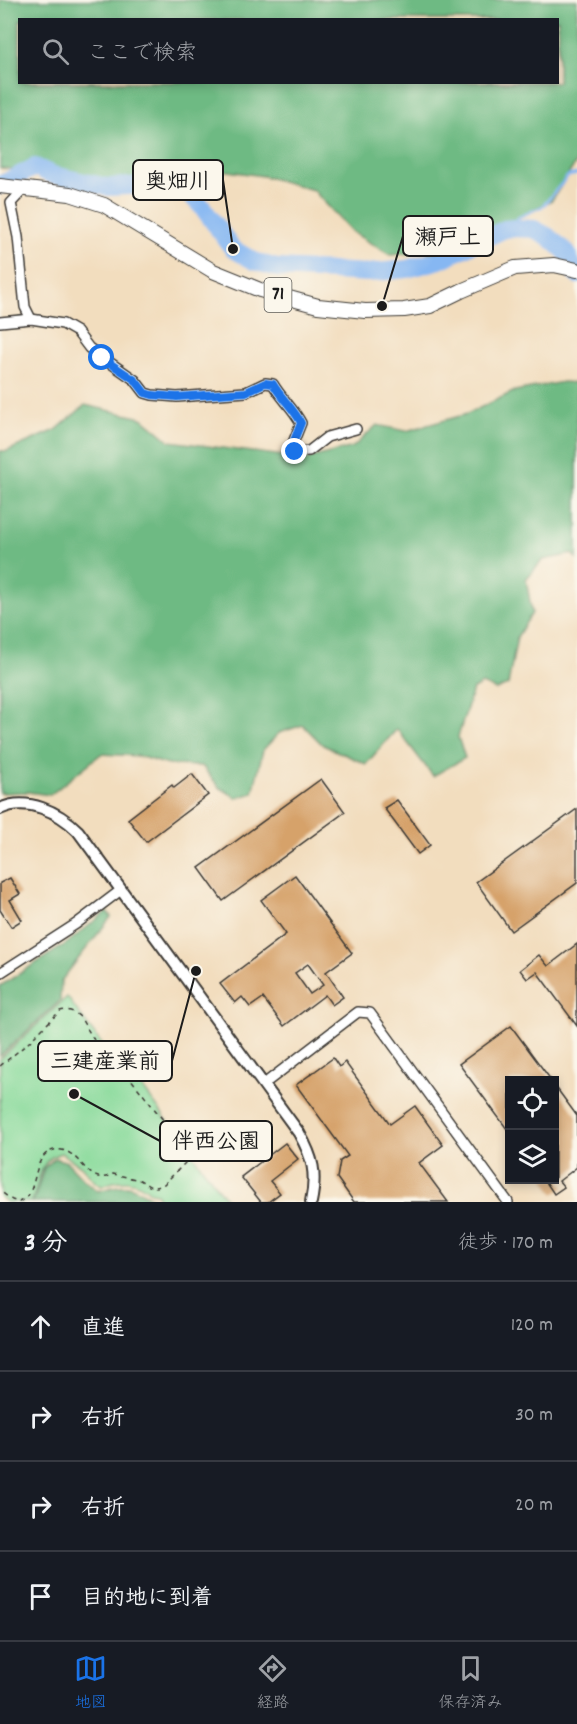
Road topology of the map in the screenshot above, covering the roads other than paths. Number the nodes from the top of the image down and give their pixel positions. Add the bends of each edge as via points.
1 (0, 186) edge
2 (21, 188) junction
3 (577, 270) edge
4 (31, 319) junction
5 (0, 322) edge
6 (356, 429) dead end
7 (0, 809) edge
8 (121, 890) junction
9 (0, 973) edge
10 (264, 1084) junction
11 (311, 1202) edge
12 (508, 1202) edge

1 - 2 main road, 71
2 - 3 main road, 71 via 70,194 104,205 213,271 260,290 318,306 404,310 430,306 515,268 554,265
2 - 4 street via 11,203 25,307
4 - 5 street
4 - 6 street via 63,324 77,332 89,348 152,395 246,392 265,383 273,384 301,423 291,448 295,452 309,451 327,437
7 - 8 street via 22,804 44,808 66,819
8 - 9 street
8 - 10 street
10 - 11 street via 309,1151 314,1167
10 - 12 street via 358,1011 370,1013

